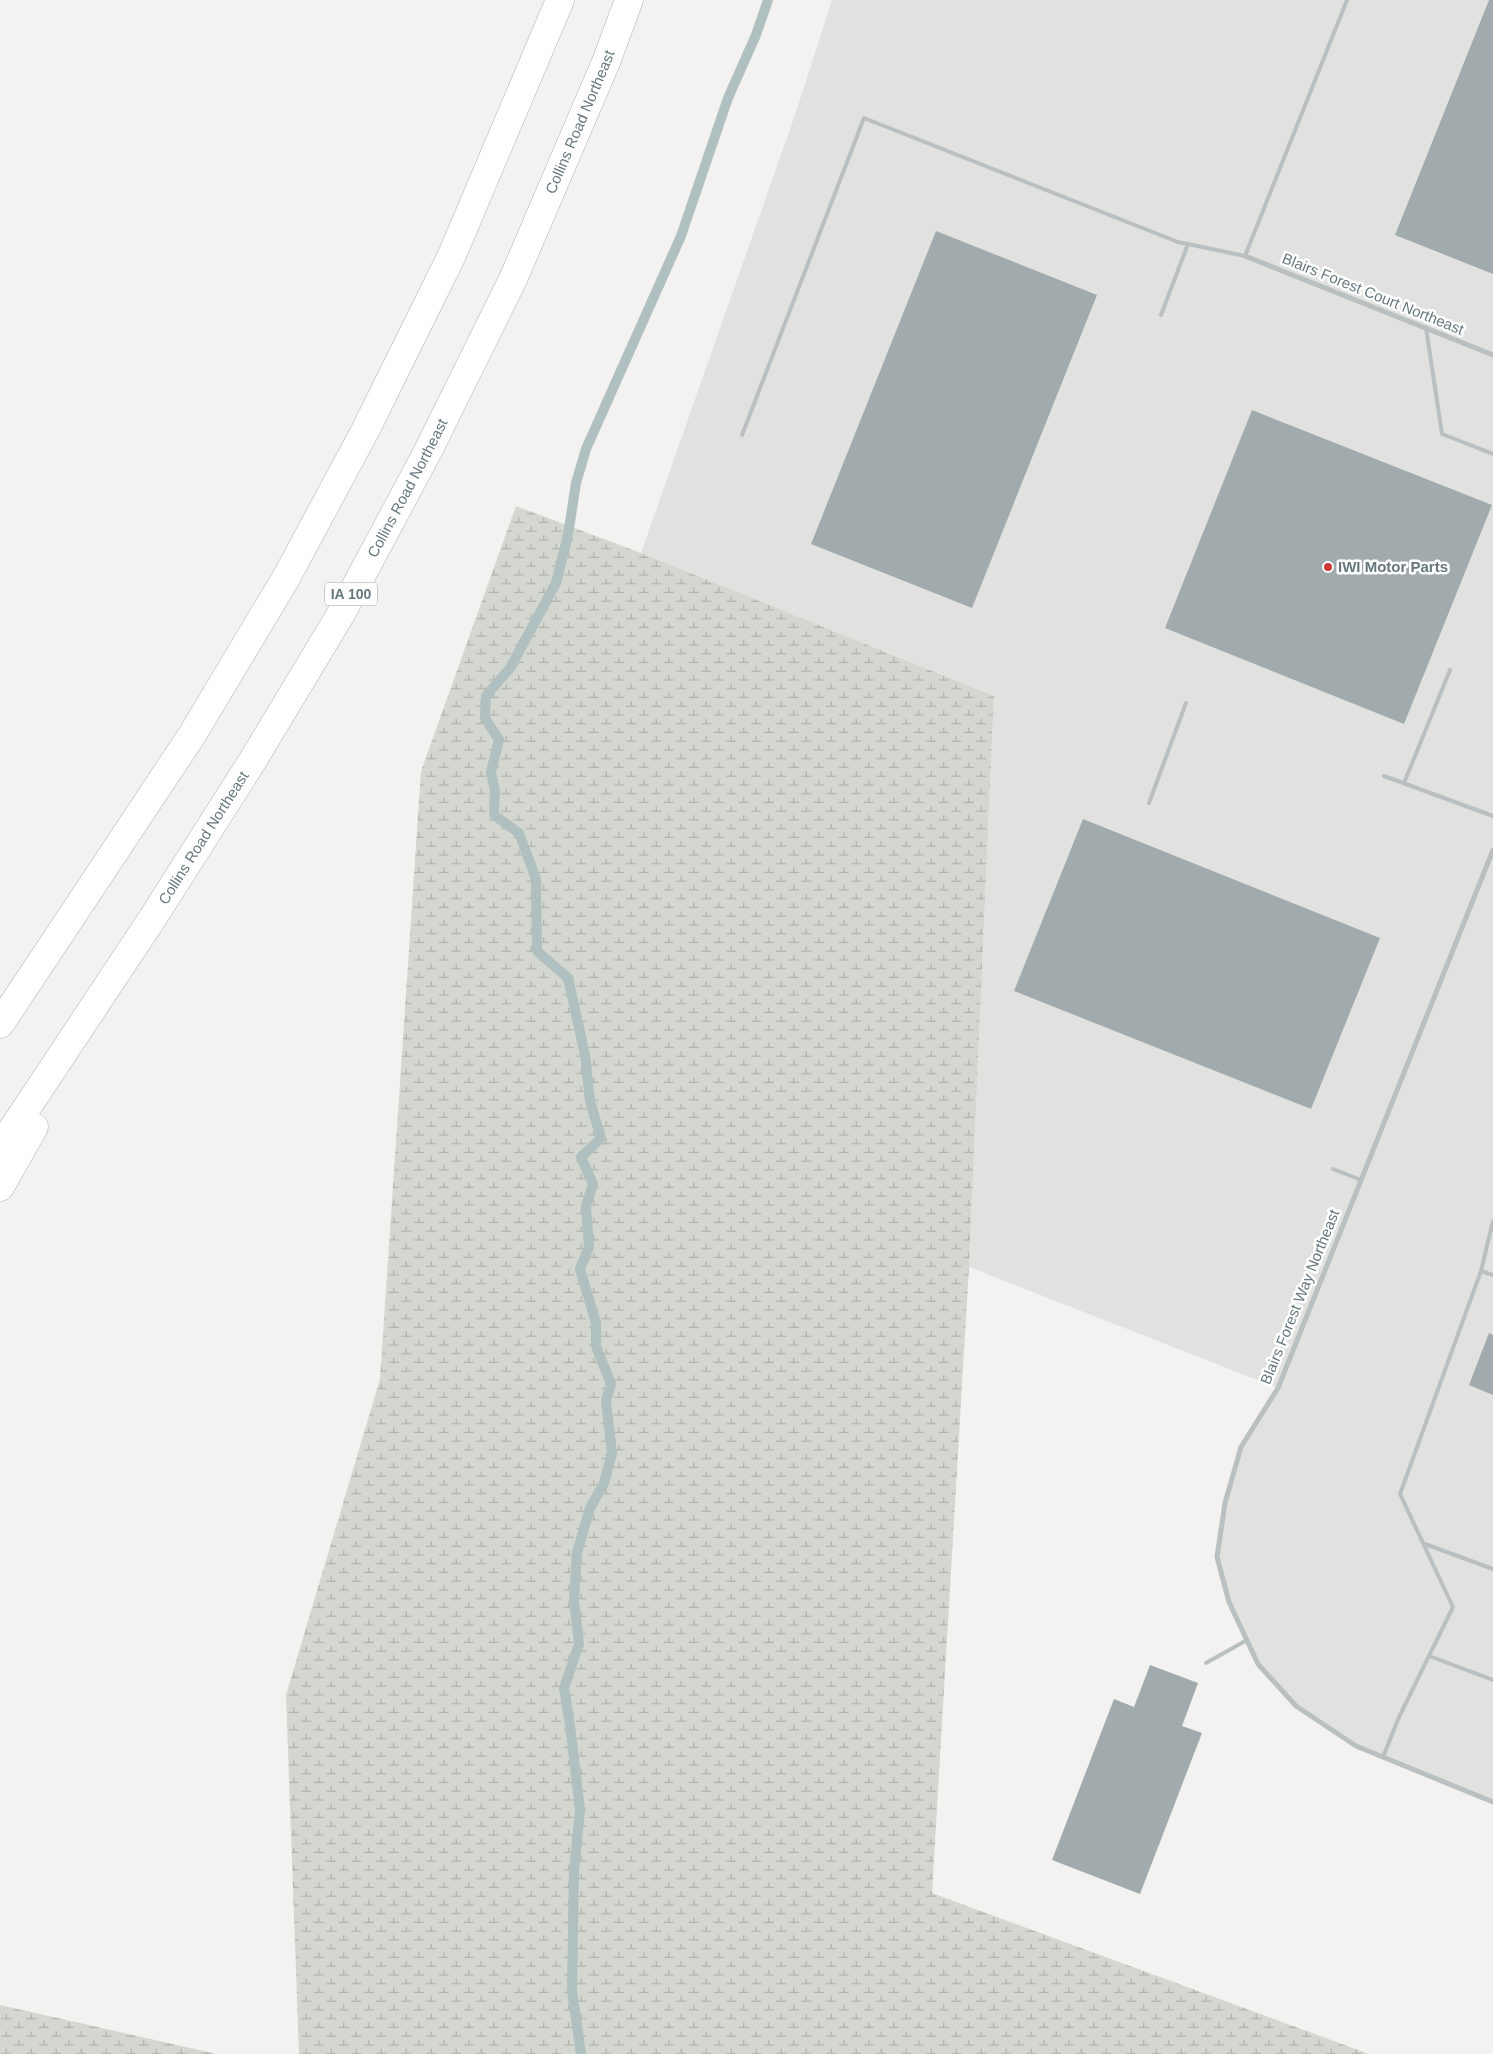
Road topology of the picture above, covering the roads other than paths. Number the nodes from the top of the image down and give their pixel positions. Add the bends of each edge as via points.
1 (560, 0) edge
2 (629, 0) edge
3 (1347, 0) edge
4 (1188, 244) junction
5 (1245, 256) junction
6 (1161, 315) dead end
7 (1426, 328) junction
8 (1493, 355) edge
9 (742, 435) dead end
10 (1493, 454) edge
11 (1450, 670) dead end
12 (1186, 703) dead end
13 (1384, 776) dead end
14 (1404, 783) junction
15 (1148, 803) dead end
16 (1493, 816) edge
17 (1493, 850) edge
18 (152, 919) junction
19 (0, 1024) edge
20 (0, 1148) edge
21 (1333, 1169) dead end
22 (1361, 1180) junction
23 (0, 1187) edge
24 (1493, 1221) edge
25 (1480, 1270) junction
26 (1493, 1275) edge
27 (1424, 1543) junction
28 (1493, 1568) edge
29 (1247, 1640) junction
30 (1429, 1656) junction
31 (1206, 1663) dead end
32 (1493, 1680) edge
33 (1383, 1757) junction
34 (1493, 1802) edge

1 - 19 highway via 452,255 366,429 286,578 192,735
2 - 18 highway, Collins Road Northeast / IA 100 via 606,62 514,277 428,451 342,612
3 - 5 lane
4 - 5 lane
4 - 6 lane
4 - 9 lane via 864,118
5 - 7 street, Blairs Forest Court Northeast
7 - 8 street, Blairs Forest Court Northeast
7 - 10 lane via 1442,434
11 - 14 lane
12 - 15 lane
13 - 14 lane
14 - 16 lane
17 - 22 street, Blairs Forest Way Northeast
18 - 20 highway, Collins Road Northeast / IA 100
18 - 23 highway
21 - 22 lane
22 - 29 street, Blairs Forest Way Northeast via 1278,1388 1240,1447 1225,1503 1217,1557 1229,1602
24 - 25 lane
25 - 26 lane
25 - 27 lane via 1400,1494
27 - 28 lane
27 - 30 lane via 1453,1607
29 - 31 lane
29 - 33 street, Blairs Forest Way Northeast via 1258,1664 1296,1706 1356,1746
30 - 32 lane
30 - 33 lane
33 - 34 street, Blairs Forest Way Northeast

